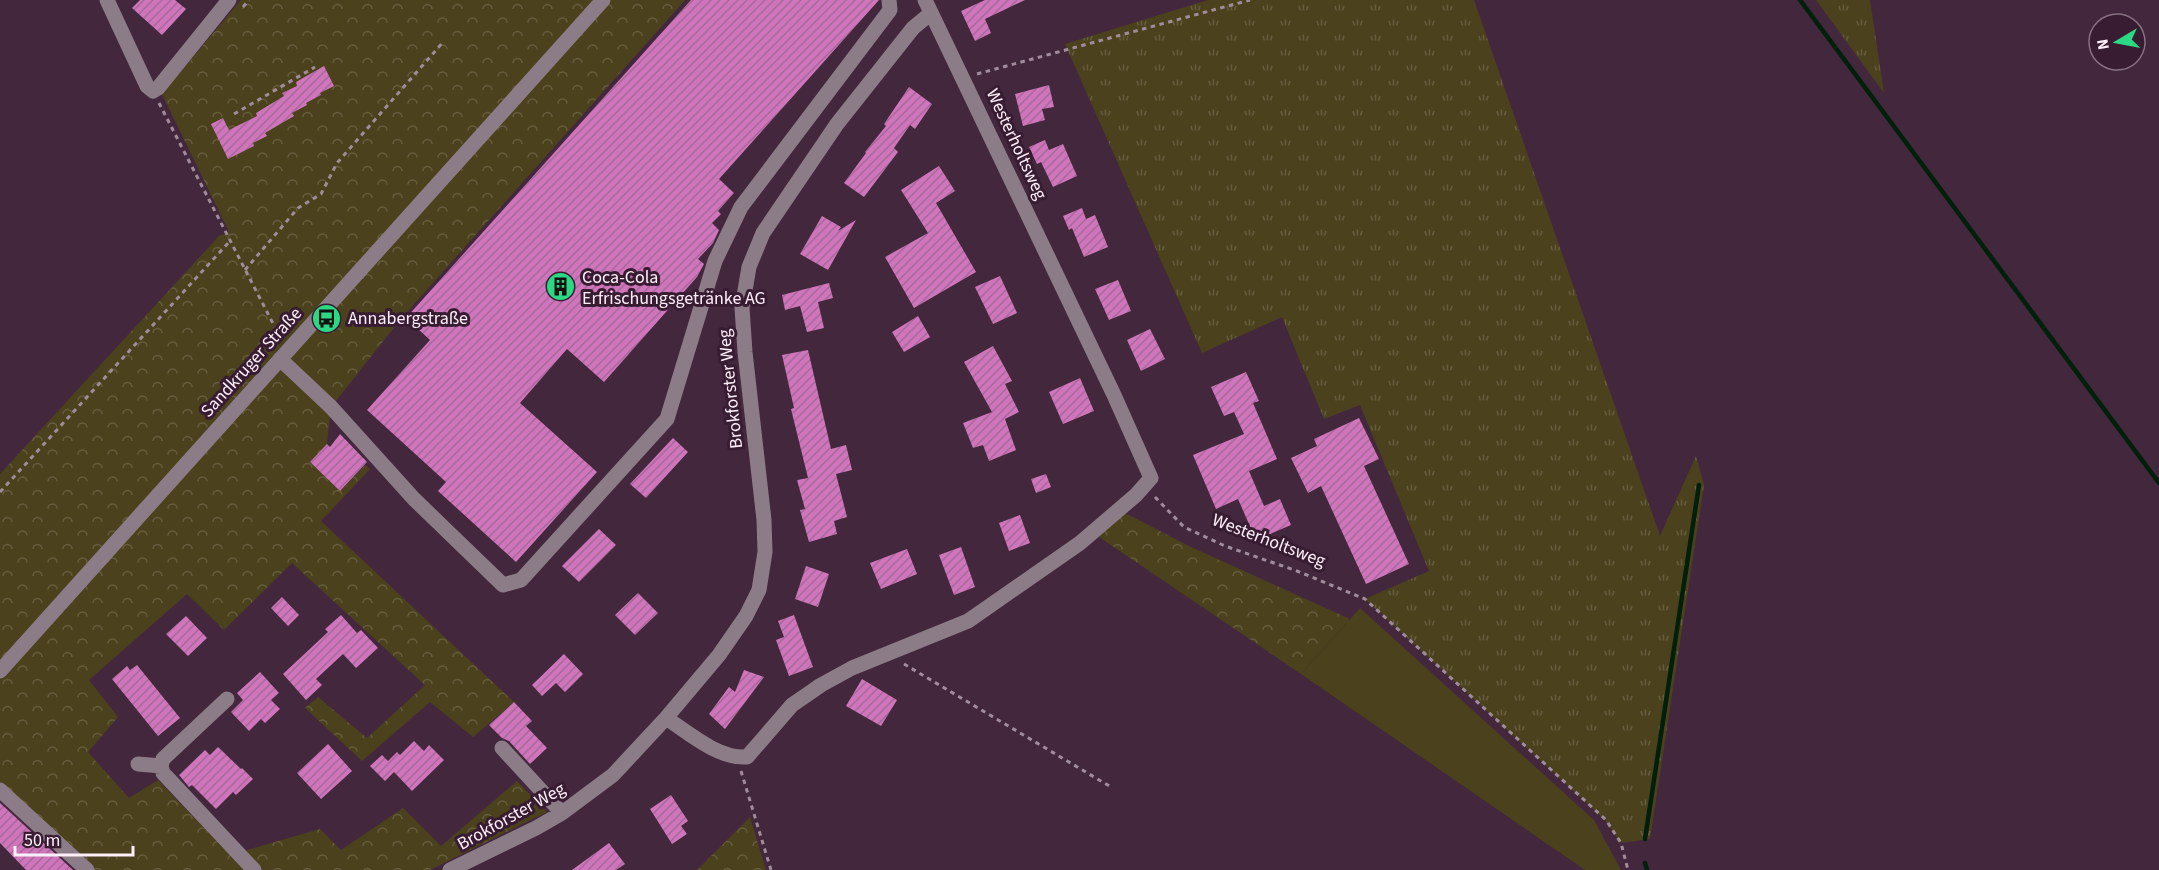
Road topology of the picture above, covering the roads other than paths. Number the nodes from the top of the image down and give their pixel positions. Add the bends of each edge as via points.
1 (107, 0) edge
2 (230, 0) edge
3 (603, 0) edge
4 (889, 0) edge
5 (928, 6) edge
6 (285, 354) junction
7 (0, 671) edge
8 (227, 699) dead end
9 (666, 718) junction
10 (502, 748) dead end
11 (138, 764) dead end
12 (161, 765) junction
13 (0, 790) edge
14 (562, 813) junction
15 (87, 870) edge
16 (254, 870) edge
17 (450, 870) edge

1 - 2 street via 147,86 153,91
3 - 6 street, Sandkruger Straße
4 - 6 street via 890,10 741,207 715,261 667,419 521,580 503,585 414,499
5 - 9 street, Brokforster Weg via 837,124 764,233 749,267 742,308 764,520 763,569 759,590 746,616
5 - 9 street, Westerholtsweg via 1151,478 1080,543 968,621 852,668 792,705 747,757 716,750
6 - 7 street, Sandkruger Straße
8 - 12 street
9 - 14 street, Brokforster Weg via 614,776
10 - 14 street
11 - 12 street
12 - 16 street via 163,773
13 - 15 street
14 - 17 street, Brokforster Weg

